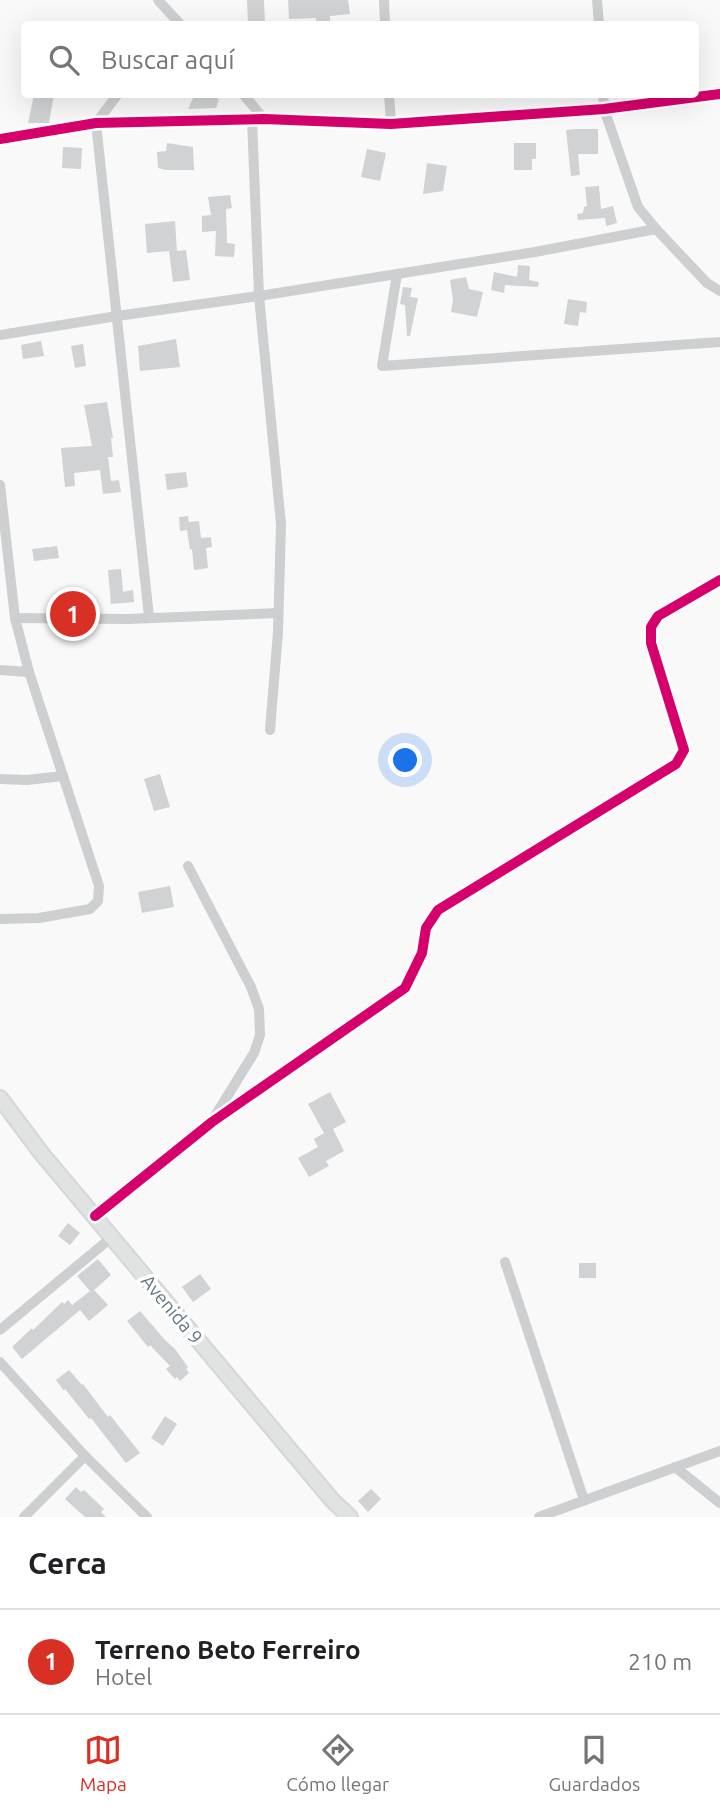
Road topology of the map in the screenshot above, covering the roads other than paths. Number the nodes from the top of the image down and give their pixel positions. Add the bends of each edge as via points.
1 (158, 0) edge
2 (384, 0) edge
3 (597, 0) edge
4 (174, 21) edge
5 (385, 21) edge
6 (599, 21) edge
7 (720, 94) edge
8 (699, 97) edge
9 (115, 98) edge
10 (246, 98) edge
11 (389, 98) edge
12 (603, 98) edge
13 (689, 98) edge
14 (604, 109) junction
15 (252, 119) junction
16 (264, 119) junction
17 (96, 123) junction
18 (391, 124) junction
19 (0, 139) edge
20 (656, 229) junction
21 (397, 274) junction
22 (720, 291) edge
23 (259, 296) junction
24 (117, 316) junction
25 (0, 335) edge
26 (720, 342) edge
27 (0, 485) edge
28 (720, 580) edge
29 (278, 613) junction
30 (149, 617) junction
31 (15, 618) junction
32 (0, 670) edge
33 (29, 671) junction
34 (270, 730) dead end
35 (63, 776) junction
36 (0, 779) edge
37 (188, 866) dead end
38 (0, 919) edge
39 (0, 1098) edge
40 (4, 1114) edge
41 (212, 1122) junction
42 (95, 1216) junction
43 (111, 1237) junction
44 (505, 1262) dead end
45 (0, 1330) edge
46 (0, 1362) edge
47 (720, 1451) edge
48 (85, 1456) junction
49 (675, 1467) junction
50 (584, 1500) junction
51 (720, 1503) edge
52 (24, 1517) edge
53 (147, 1517) edge
54 (350, 1517) edge
55 (539, 1517) edge

1 - 4 street
2 - 5 street
3 - 6 street
7 - 8 street
9 - 17 street
10 - 16 street
11 - 18 street
12 - 14 street
13 - 14 street
14 - 18 street
14 - 20 street via 638,207
15 - 16 street
15 - 17 street
15 - 23 street
16 - 18 street
17 - 19 street
17 - 24 street
20 - 21 street
20 - 22 street
21 - 23 street
21 - 26 street via 382,366
23 - 24 street
23 - 29 street via 281,524
24 - 25 street
24 - 30 street
27 - 31 street
28 - 41 street via 658,617 651,627 651,643 684,750 676,764 438,910 426,928 422,953 405,988
29 - 30 street
29 - 34 street
30 - 31 street
31 - 33 street
32 - 33 street
33 - 35 street
35 - 36 street
35 - 38 street via 99,886 99,901 90,909
37 - 41 street via 259,1009 260,1035 254,1053
39 - 40 main road, Avenida 9
40 - 42 main road, Avenida 9
41 - 42 street
42 - 43 main road, Avenida 9
43 - 45 street
43 - 54 main road, Avenida 9
44 - 50 street
46 - 48 street
47 - 49 street
48 - 52 street
48 - 53 street
49 - 50 street
49 - 51 street
50 - 55 street

